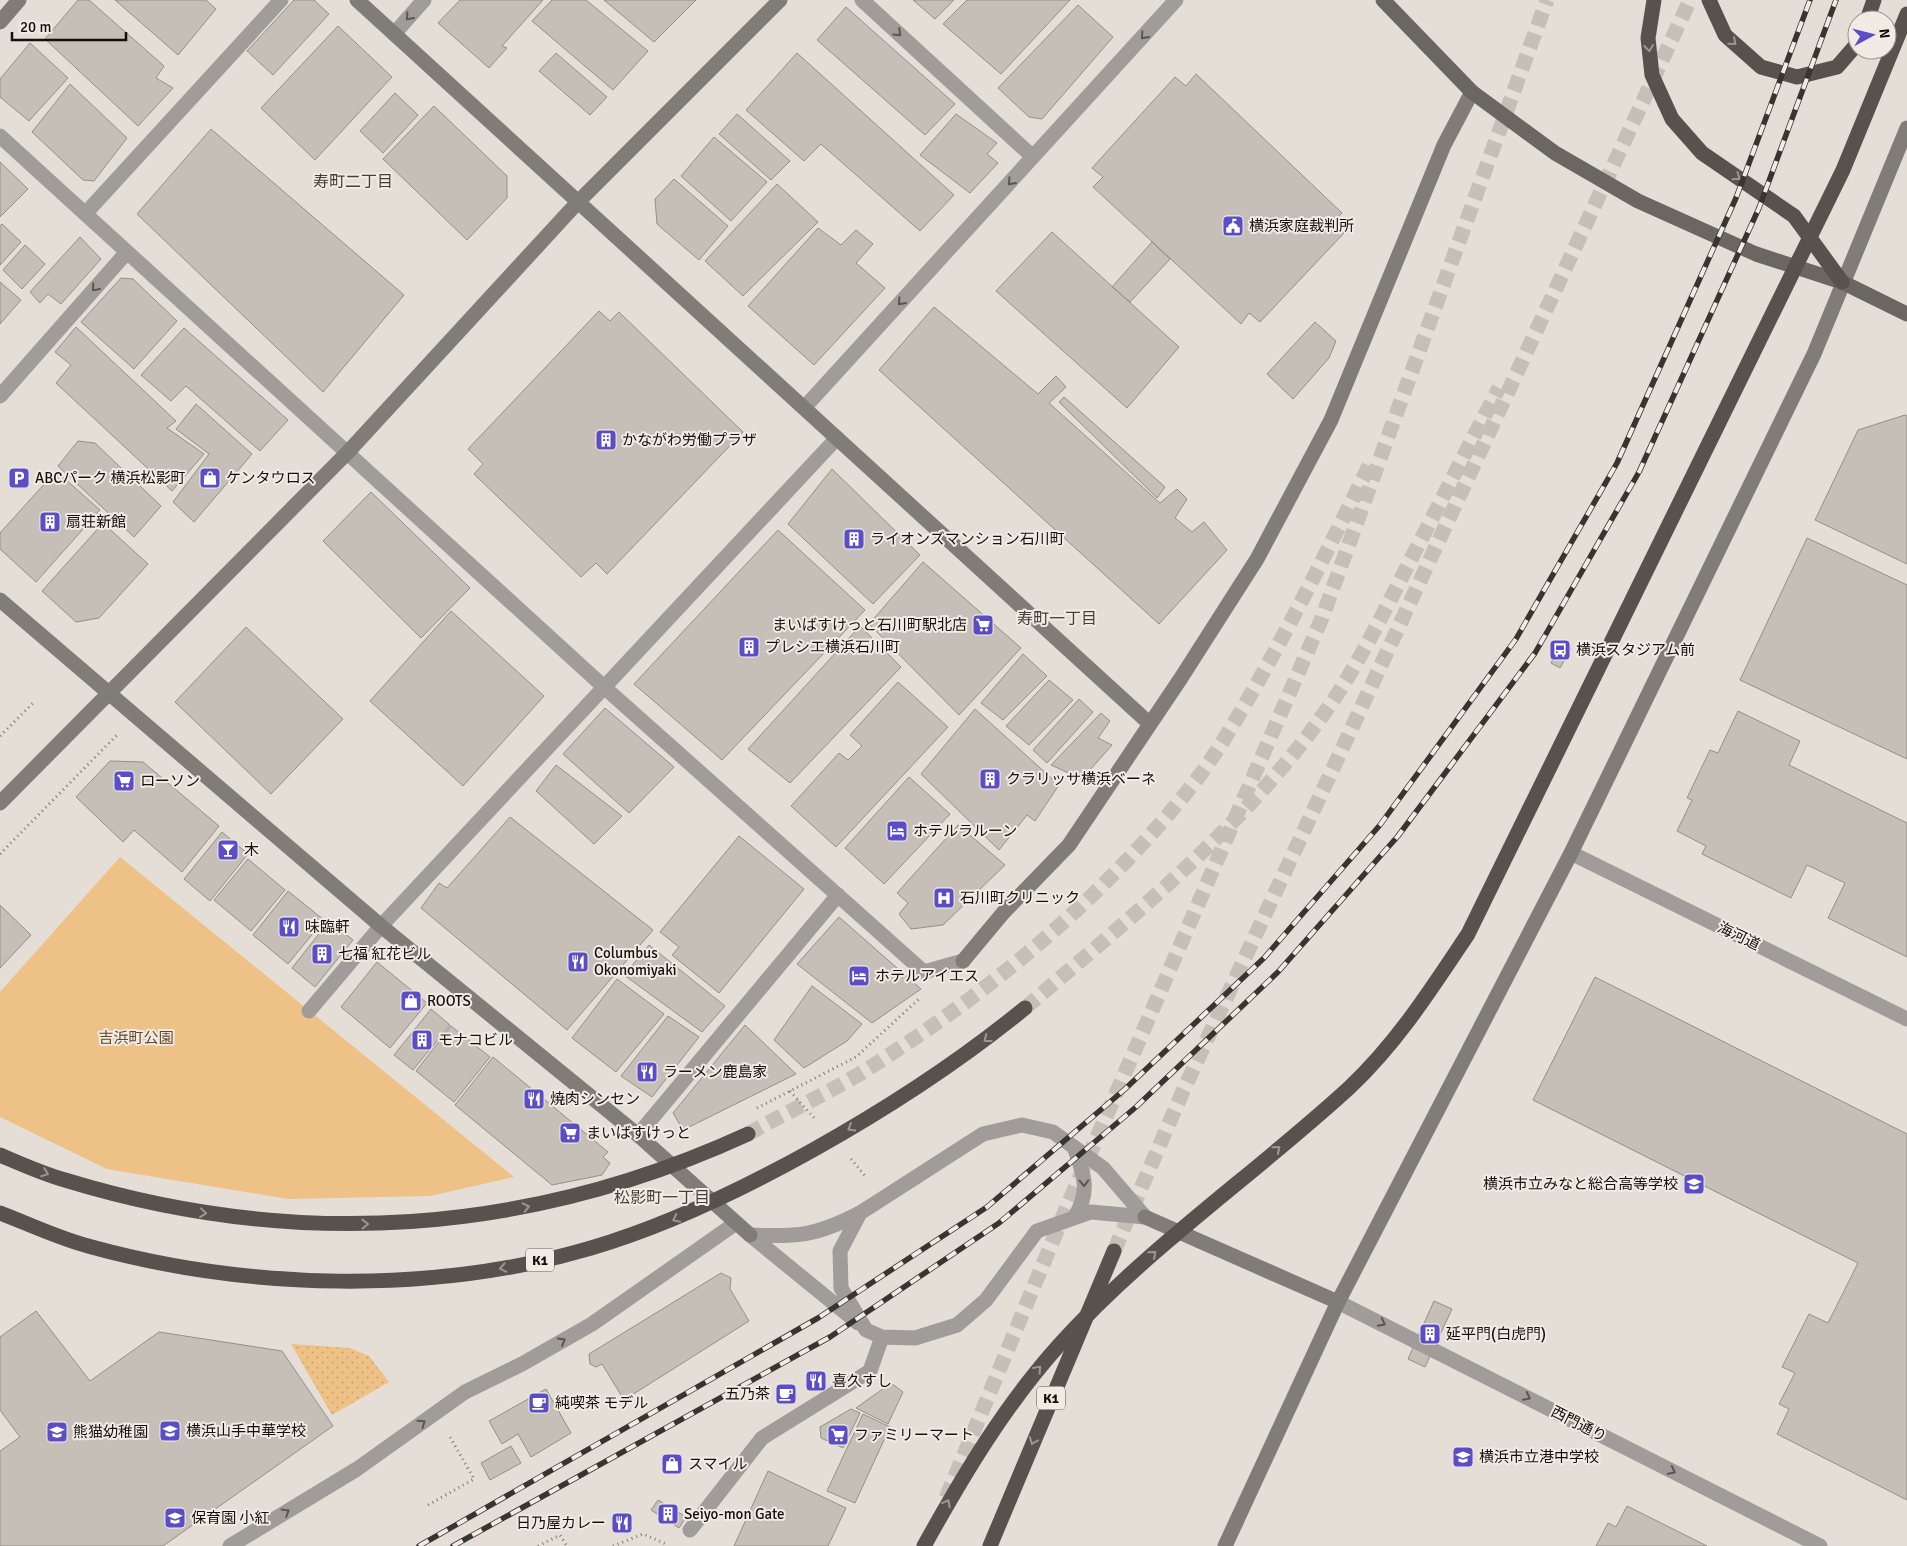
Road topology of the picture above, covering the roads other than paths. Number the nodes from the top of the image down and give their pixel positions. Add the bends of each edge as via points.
1 (19, 0) edge
2 (281, 0) edge
3 (357, 0) edge
4 (424, 0) edge
5 (780, 0) edge
6 (862, 0) edge
7 (1176, 0) edge
8 (1376, 0) edge
9 (1654, 0) edge
10 (1709, 0) edge
11 (1388, 6) edge
12 (1907, 14) edge
13 (0, 22) edge
14 (394, 34) junction
15 (1847, 56) edge
16 (1472, 92) junction
17 (1907, 128) edge
18 (0, 136) edge
19 (1033, 157) junction
20 (578, 202) junction
21 (85, 214) junction
22 (127, 252) junction
23 (1842, 282) junction
24 (1906, 314) edge
25 (0, 396) edge
26 (804, 408) junction
27 (837, 438) junction
28 (348, 452) junction
29 (0, 600) edge
30 (604, 687) junction
31 (109, 695) junction
32 (1150, 724) junction
33 (0, 803) edge
34 (1571, 853) junction
35 (838, 895) junction
36 (381, 926) junction
37 (1025, 1008) tunnel mouth
38 (310, 1011) dead end
39 (1907, 1019) edge
40 (748, 1134) tunnel mouth
41 (638, 1135) junction
42 (1074, 1147) junction
43 (0, 1155) edge
44 (0, 1213) edge
45 (860, 1213) junction
46 (1074, 1218) junction
47 (1145, 1218) junction
48 (736, 1223) junction
49 (750, 1236) junction
50 (1114, 1251) tunnel mouth
51 (1338, 1302) junction
52 (866, 1330) junction
53 (882, 1337) junction
54 (690, 1530) dead end
55 (230, 1546) edge
56 (924, 1546) edge
57 (990, 1546) edge
58 (1225, 1546) edge
59 (1820, 1546) edge

1 - 13 street
2 - 21 street
3 - 14 street
4 -> 14 street
5 - 20 street
6 -> 19 street
7 -> 19 street
8 - 11 main road
9 -> 23 highway via 1648,38 1652,75 1672,119 1702,152 1794,216
10 -> 15 highway via 1725,35 1761,66 1797,77 1837,68
11 - 16 main road
56 -> 12 highway, bridge via 993,1428 1061,1343 1148,1259 1350,1087 1410,1019 1468,934 1843,170
14 - 20 street
16 - 23 main road via 1555,153 1638,201 1756,254
16 - 32 street via 1444,145 1331,420 1256,559
17 - 23 street
18 - 21 street
19 -> 26 street
20 - 26 street
20 - 28 street
21 - 22 street
22 -> 25 street
22 - 28 street
23 - 24 main road
23 - 34 street via 1814,354
26 - 27 street
27 - 30 street
27 - 32 street
28 - 30 street
28 - 31 street
29 - 31 street
30 - 35 street
30 - 36 street
31 - 33 street
31 - 36 street
32 - 35 street via 1070,845 1003,913 963,961 924,972
34 - 39 street, 海河道
34 - 51 street
35 - 41 street
36 - 38 street
36 - 41 street
37 -> 44 highway, K1, bridge via 928,1082 770,1174 668,1223 590,1249 499,1269 399,1280 322,1281 206,1272 86,1246
43 -> 40 highway, bridge via 64,1180 191,1211 311,1225 417,1223 520,1209 618,1185 701,1156
41 - 48 street
42 - 45 street via 1053,1132 1022,1125 984,1134
42 -> 46 street via 1085,1176 1080,1208
42 - 47 street via 1104,1168
45 - 49 street via 804,1236
45 - 52 street via 840,1251 841,1288
46 - 47 street via 1091,1212
46 - 53 street via 1037,1231 986,1300 957,1325 915,1338
47 - 51 street
48 - 49 street
55 -> 48 street via 357,1469 465,1392 592,1324
49 - 52 street
50 -> 57 highway, K1, bridge
51 - 58 street
51 -> 59 street, 西門通り
52 - 53 street
53 - 54 street via 870,1372 762,1438

